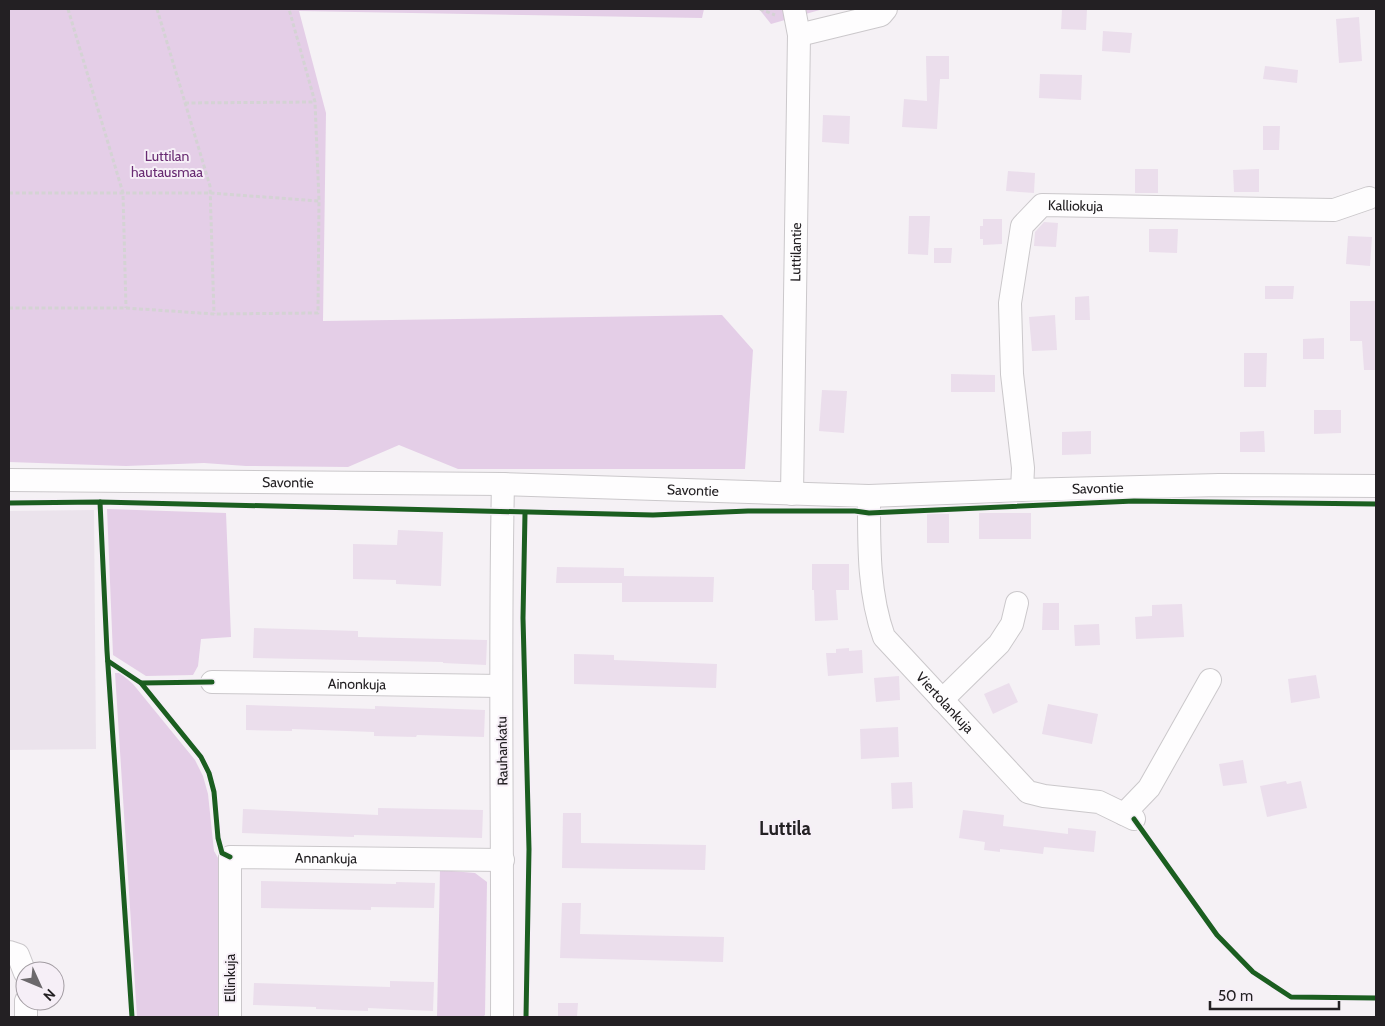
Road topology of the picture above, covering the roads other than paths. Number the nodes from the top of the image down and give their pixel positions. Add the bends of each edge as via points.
1 (794, 9) edge
2 (886, 9) edge
3 (799, 35) junction
4 (1369, 198) dead end
5 (9, 480) edge
6 (503, 484) junction
7 (1376, 486) edge
8 (1022, 490) junction
9 (792, 494) junction
10 (869, 496) junction
11 (1017, 603) dead end
12 (1210, 680) dead end
13 (212, 682) dead end
14 (501, 686) junction
15 (942, 700) junction
16 (503, 860) junction
17 (230, 940) joint
18 (9, 952) edge
19 (20, 961) edge
20 (230, 1017) edge
21 (502, 1017) edge

1 - 3 street, Luttilantie
2 - 3 street via 881,15
3 - 9 street, Luttilantie
4 - 8 street, Kalliokuja via 1334,210 1042,206 1022,226 1010,304 1012,374 1023,468
5 - 6 street, Savontie
6 - 9 street, Savontie
6 - 14 street, Rauhankatu
7 - 8 street, Savontie via 1219,485
8 - 10 street, Savontie
9 - 10 street, Savontie
10 - 15 street, Viertolankuja via 870,553 877,617 884,637
11 - 15 street via 1012,624 999,644
12 - 15 street, Viertolankuja via 1149,788 1129,816 1099,802 1028,792
13 - 14 street, Ainonkuja
14 - 16 street, Rauhankatu
16 - 17 street, Annankuja via 230,857
16 - 21 street, Rauhankatu
17 - 20 street, Ellinkuja
18 - 19 street via 18,955

